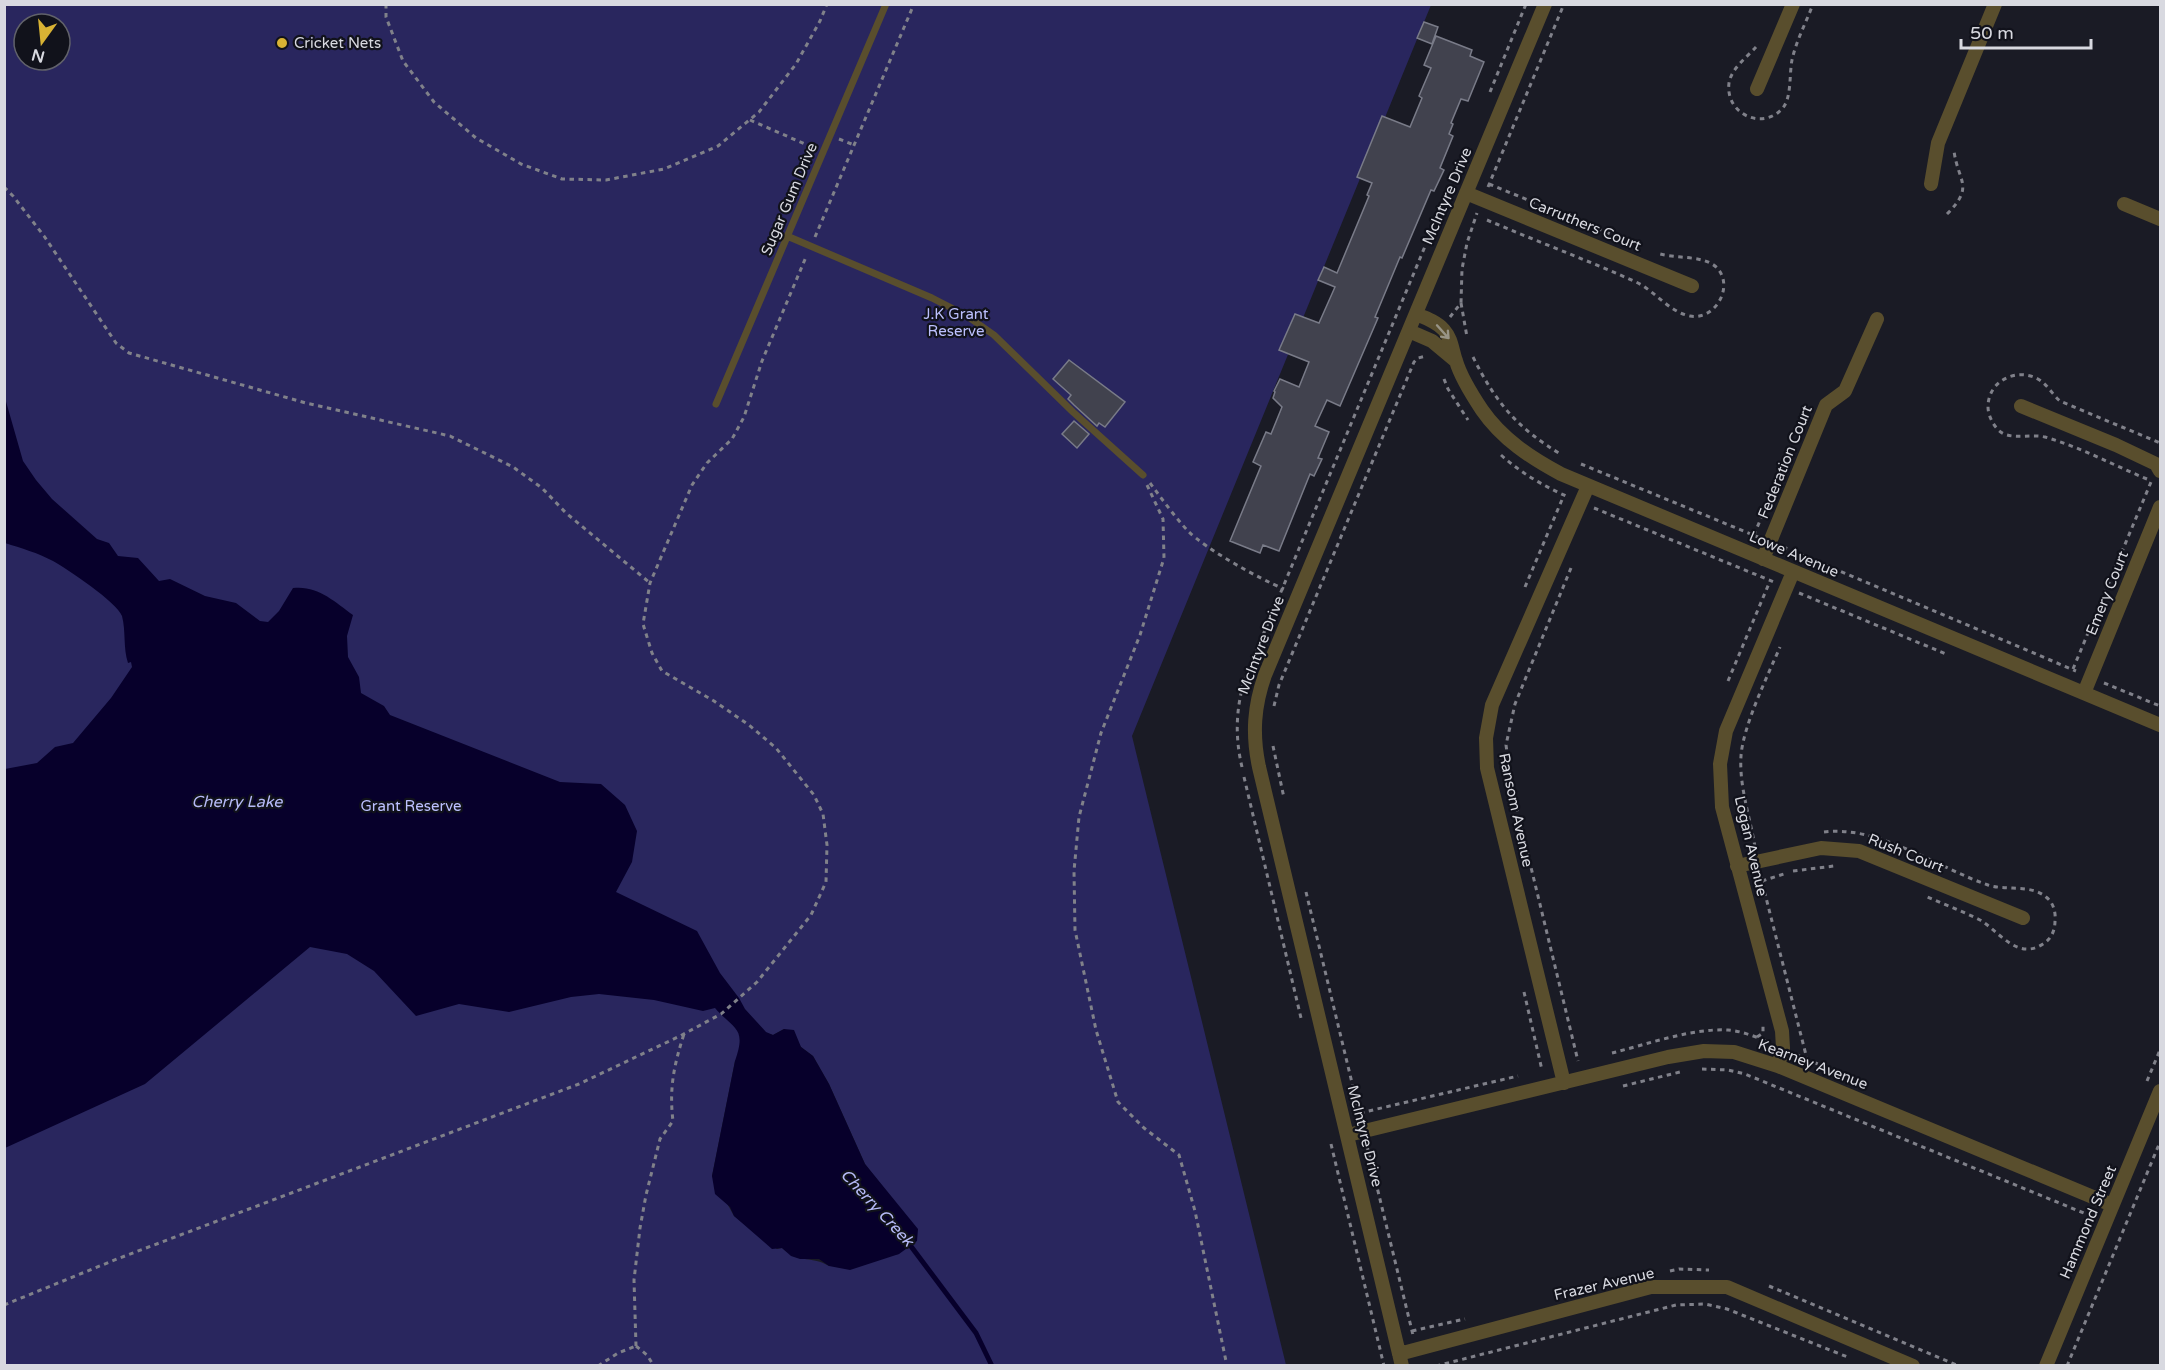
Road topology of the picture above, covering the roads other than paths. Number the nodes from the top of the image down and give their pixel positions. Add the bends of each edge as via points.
1 (886, 4) edge
2 (1545, 4) edge
3 (1793, 4) edge
4 (1995, 4) edge
5 (1757, 89) dead end
6 (1931, 184) dead end
7 (1466, 194) junction
8 (2124, 204) dead end
9 (2160, 219) edge
10 (787, 236) junction
11 (1692, 286) dead end
12 (1416, 314) junction
13 (1877, 319) dead end
14 (1409, 331) junction
15 (1456, 361) junction
16 (716, 404) dead end
17 (2021, 406) dead end
18 (2160, 471) edge
19 (1143, 475) road end
20 (1588, 486) junction
21 (2160, 507) edge
22 (1763, 559) junction
23 (1793, 572) junction
24 (2084, 693) junction
25 (2160, 725) edge
26 (1737, 866) junction
27 (2023, 918) dead end
28 (1778, 1066) junction
29 (1564, 1083) junction
30 (2160, 1091) edge
31 (1347, 1135) junction
32 (2112, 1205) junction
33 (1401, 1360) edge
34 (1913, 1365) edge
35 (2046, 1365) edge

1 - 10 lane, Sugar Gum Drive
2 - 7 street, McIntyre Drive
3 - 5 street
4 - 6 street via 1938,142
7 - 11 street, Carruthers Court
7 - 12 street, McIntyre Drive
8 - 9 street
10 - 16 lane, Sugar Gum Drive
10 - 19 lane via 967,316 994,335
12 - 14 street, McIntyre Drive
12 -> 15 street, Lowe Avenue via 1439,326 1450,340
13 - 22 street, Federation Court via 1845,391 1826,405
14 - 15 street, Lowe Avenue via 1432,341
14 - 31 street, McIntyre Drive via 1260,690 1253,734
15 - 20 street, Lowe Avenue via 1482,411 1508,439 1542,464
17 - 18 street via 2116,445 2156,464
20 - 22 street, Lowe Avenue
20 - 29 street, Ransom Avenue via 1492,705 1486,738 1487,768
21 - 24 street, Emery Court
22 - 23 street, Lowe Avenue
23 - 24 street, Lowe Avenue
23 - 26 street, Logan Avenue via 1726,731 1720,764 1722,807
24 - 25 street, Lowe Avenue
26 - 27 street, Rush Court via 1821,848 1859,851
26 - 28 street, Logan Avenue via 1782,1031
28 - 29 street, Kearney Avenue via 1734,1052 1704,1051
28 - 32 street, Kearney Avenue
29 - 31 street, Kearney Avenue
30 - 32 street, Hammond Street
31 - 33 street, McIntyre Drive
32 - 35 street, Hammond Street
33 - 34 street, Frazer Avenue via 1416,1348 1652,1287 1727,1287

